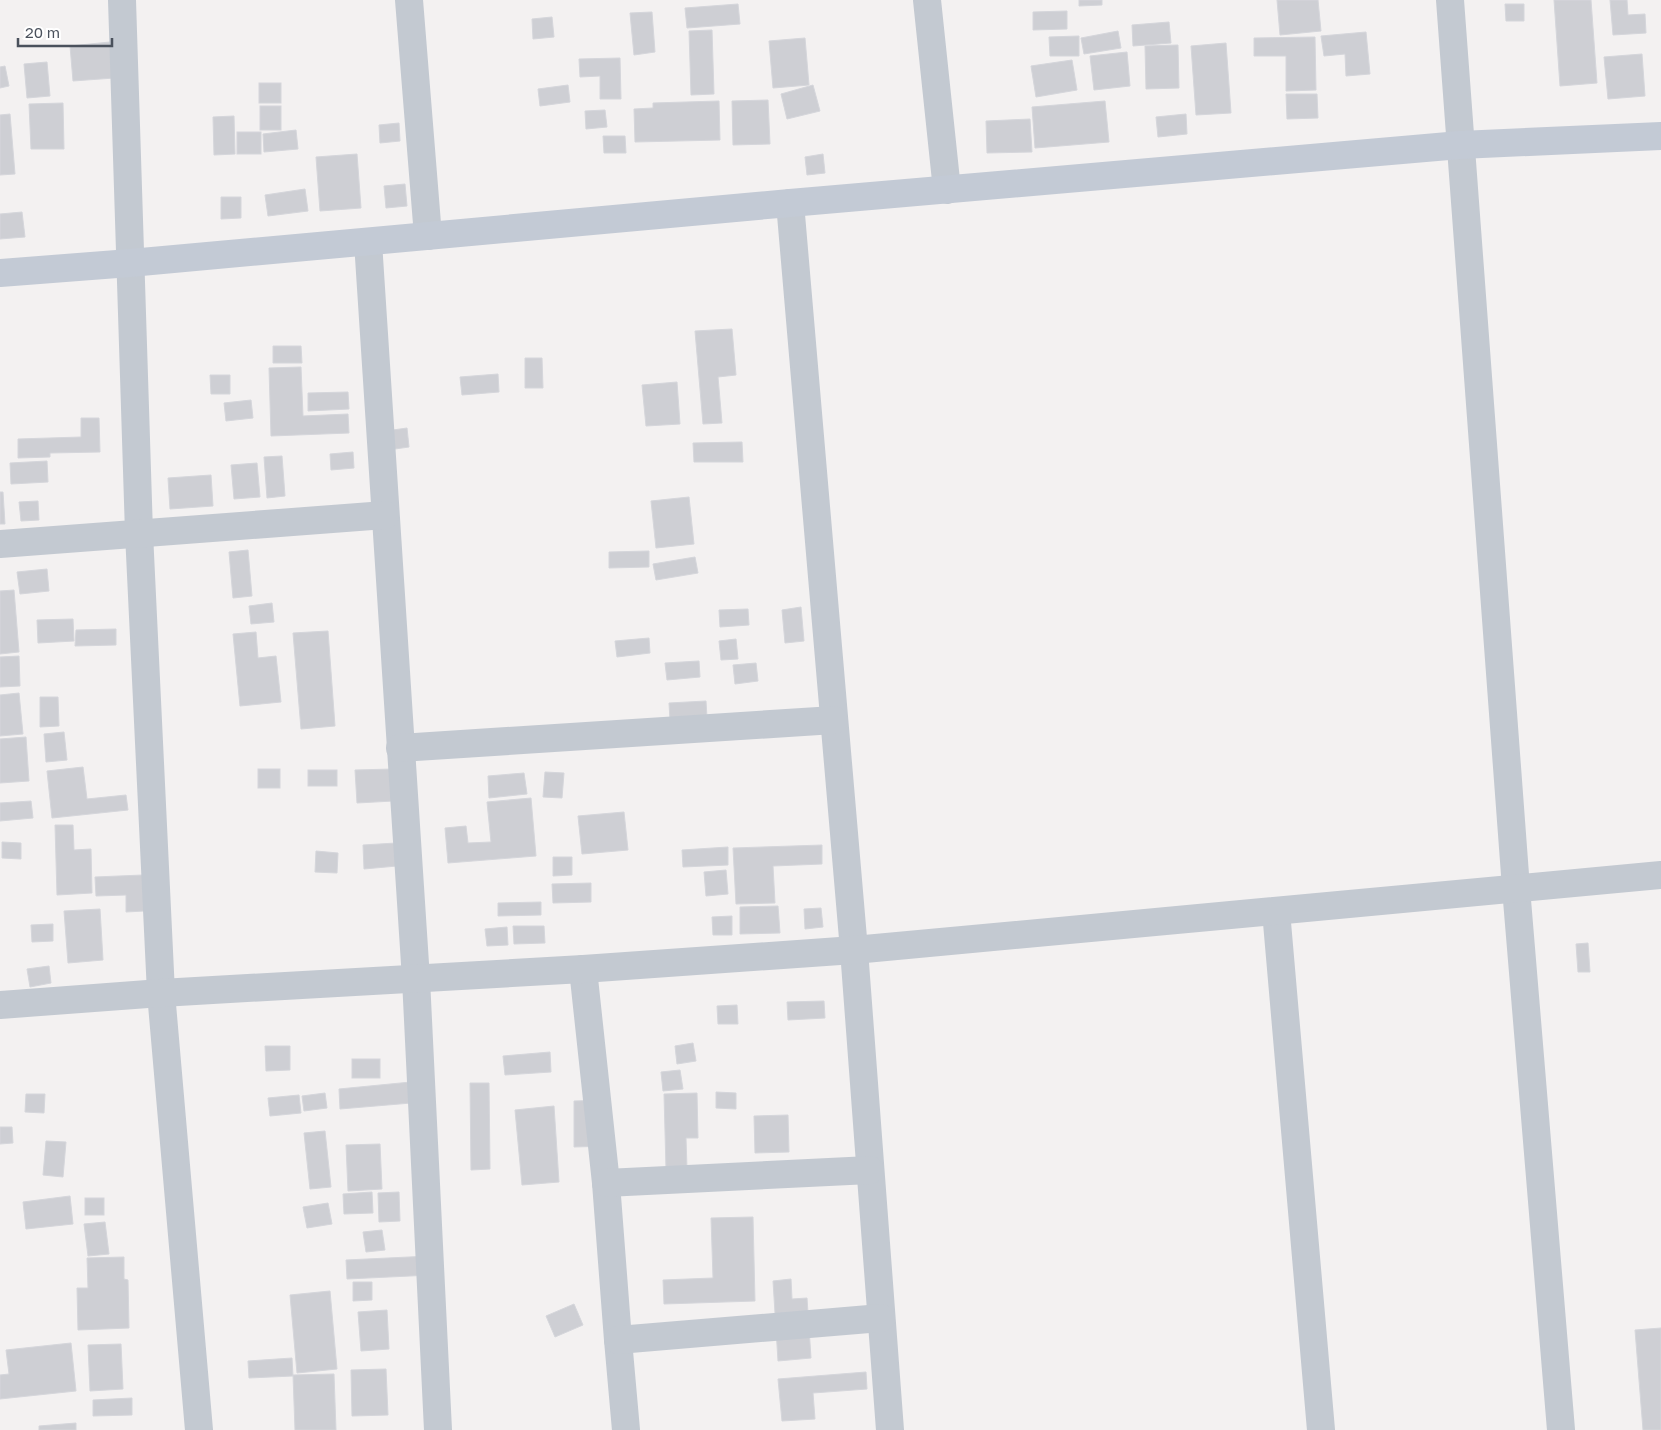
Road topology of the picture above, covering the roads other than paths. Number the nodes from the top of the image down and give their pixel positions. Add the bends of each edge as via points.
1 (122, 0) edge
2 (410, 0) edge
3 (927, 0) edge
4 (1450, 0) edge
5 (1661, 136) edge
6 (1460, 145) junction
7 (947, 190) junction
8 (790, 203) junction
9 (428, 236) junction
10 (368, 242) junction
11 (130, 263) junction
12 (0, 273) edge
13 (385, 515) junction
14 (139, 534) junction
15 (0, 544) edge
16 (834, 720) junction
17 (400, 748) junction
18 (1661, 876) edge
19 (1516, 888) junction
20 (1276, 911) junction
21 (854, 950) junction
22 (583, 969) junction
23 (416, 979) junction
24 (161, 993) junction
25 (0, 1006) edge
26 (870, 1170) junction
27 (606, 1183) junction
28 (881, 1318) junction
29 (618, 1340) junction
30 (199, 1430) edge
31 (438, 1430) edge
32 (626, 1430) edge
33 (890, 1430) edge
34 (1322, 1430) edge
35 (1561, 1430) edge

1 - 11 street
2 - 9 street
3 - 7 street
4 - 6 street
5 - 6 street
6 - 7 street
6 - 19 street
7 - 8 street
8 - 9 street
8 - 16 street
9 - 10 street
10 - 11 street
10 - 13 street
11 - 12 street
11 - 14 street
13 - 14 street
13 - 17 street
14 - 15 street
14 - 24 street
16 - 17 street
16 - 21 street
17 - 23 street
18 - 19 street
19 - 20 street
19 - 35 street
20 - 21 street
20 - 34 street
21 - 22 street
21 - 26 street
22 - 23 street
22 - 27 street
23 - 24 street
23 - 31 street
24 - 25 street
24 - 30 street
26 - 27 street
26 - 28 street
27 - 29 street
28 - 29 street
28 - 33 street
29 - 32 street

